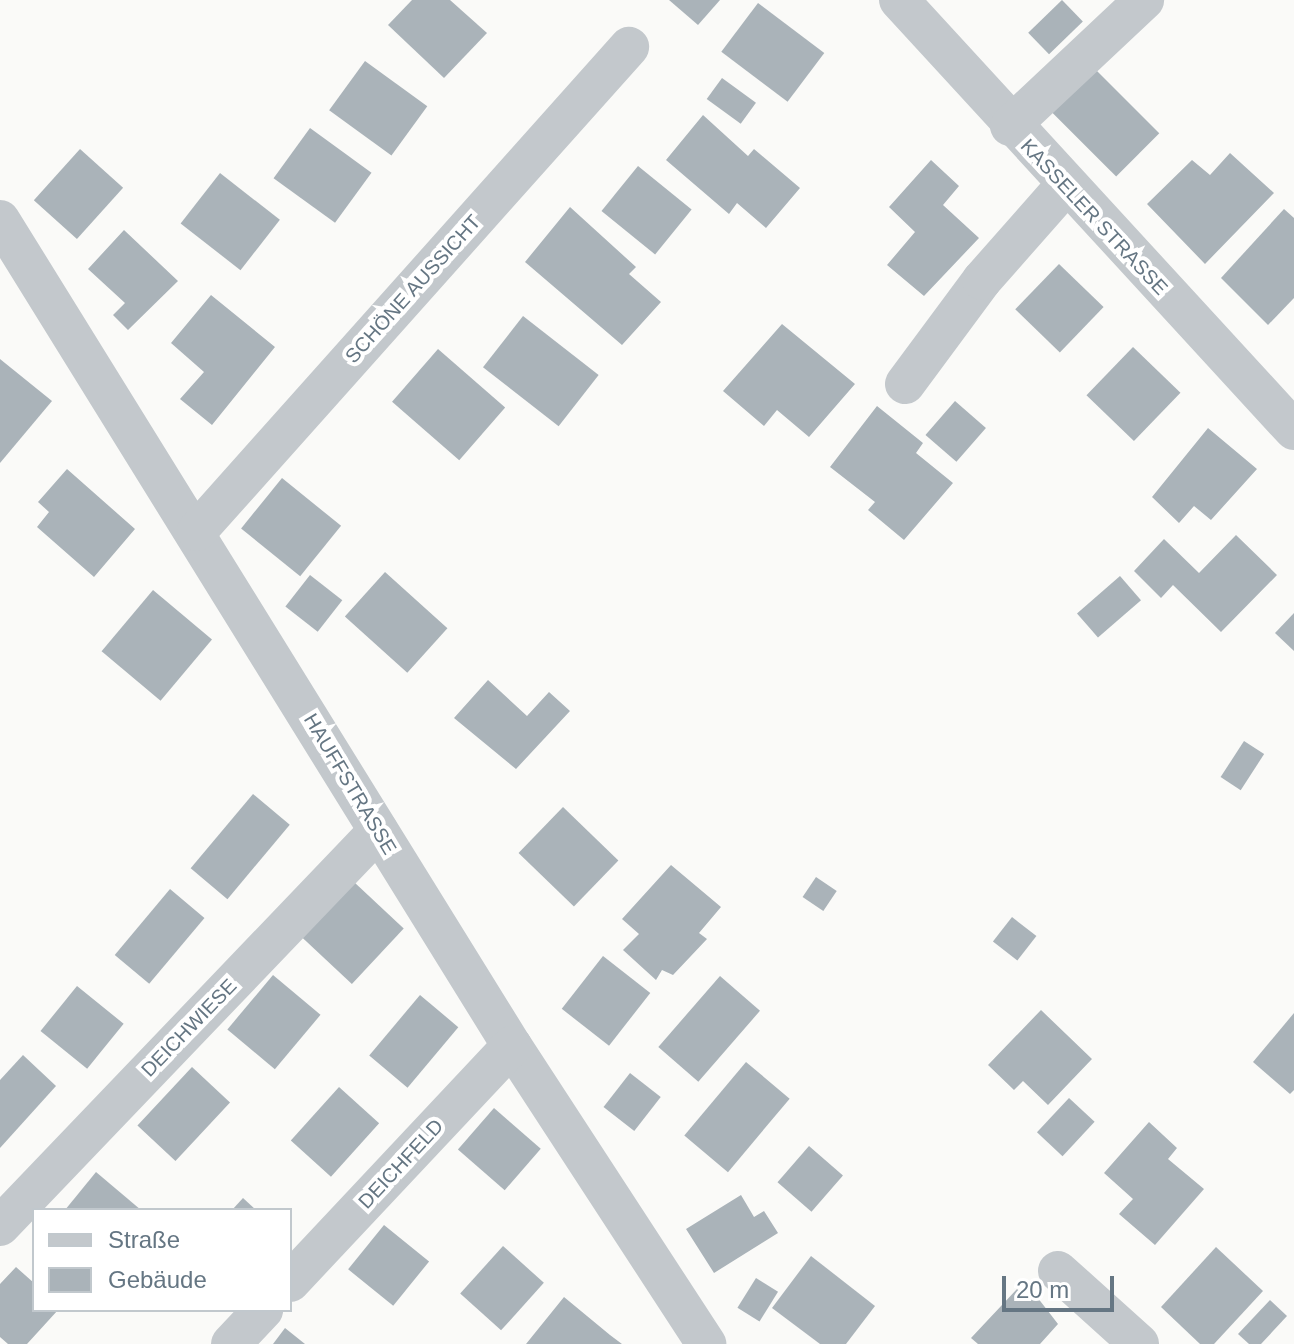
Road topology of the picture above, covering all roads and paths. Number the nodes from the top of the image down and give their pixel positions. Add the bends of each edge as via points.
1 (899, 0) edge
2 (1144, 0) edge
3 (629, 47) dead end
4 (1010, 126) junction
5 (1065, 186) junction
6 (0, 220) edge
7 (905, 384) dead end
8 (1294, 430) edge
9 (197, 531) junction
10 (378, 831) junction
11 (512, 1046) junction
12 (0, 1226) edge
13 (1058, 1271) dead end
14 (292, 1280) edge
15 (261, 1312) edge
16 (231, 1344) edge
17 (706, 1344) edge
18 (1139, 1344) edge

1 - 4 street, KASSELER STRASSE
2 - 4 street
3 - 9 street, SCHÖNE AUSSICHT
4 - 5 street, KASSELER STRASSE
5 - 7 street via 982,280
5 - 8 street, KASSELER STRASSE
6 - 9 street, HAUFFSTRASSE
9 - 10 street, HAUFFSTRASSE
10 - 11 street, HAUFFSTRASSE
10 - 12 street, DEICHWIESE
11 - 14 street, DEICHFELD
11 - 17 street, HAUFFSTRASSE
13 - 18 street
15 - 16 street

